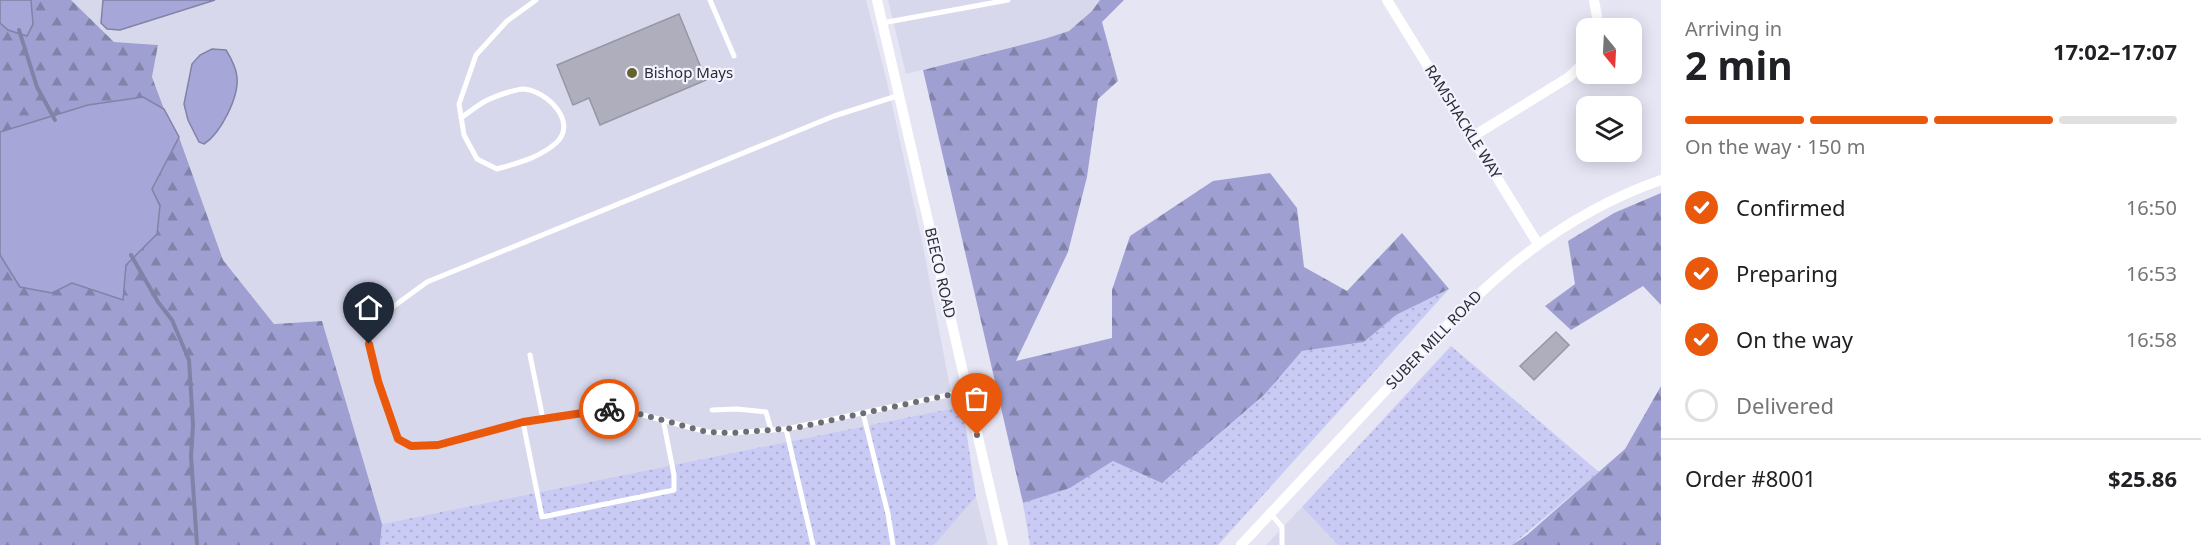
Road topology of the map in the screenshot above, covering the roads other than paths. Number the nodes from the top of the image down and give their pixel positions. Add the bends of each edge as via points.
1 (536, 0) edge
2 (710, 0) edge
3 (877, 0) edge
4 (1008, 0) edge
5 (1387, 0) edge
6 (1594, 0) edge
7 (1597, 18) edge
8 (882, 23) junction
9 (734, 56) dead end
10 (1576, 70) edge
11 (900, 95) junction
12 (462, 118) junction
13 (1472, 138) junction
14 (1661, 180) edge
15 (1538, 244) junction
16 (530, 355) dead end
17 (967, 391) junction
18 (712, 410) dead end
19 (863, 413) junction
20 (543, 418) junction
21 (663, 419) junction
22 (523, 422) junction
23 (786, 429) junction
24 (771, 430) junction
25 (1270, 513) junction
26 (813, 545) edge
27 (893, 545) edge
28 (1003, 545) edge
29 (1241, 545) edge
30 (1282, 545) edge

1 - 12 lane via 507,21 476,55 459,104
2 - 9 lane
3 - 8 street, BEECO ROAD
4 - 8 lane
5 - 13 street, RAMSHACKLE WAY
6 - 7 street
8 - 11 street, BEECO ROAD
10 - 13 street
11 - 17 street, BEECO ROAD
11 - 22 lane via 834,116 427,282 375,320 369,344 398,439 411,446 438,445
12 - 12 lane via 464,135 477,159 497,169 532,159 558,141 563,127 559,110 542,93 522,88 485,99
13 - 15 street, RAMSHACKLE WAY
14 - 15 street, SUBER MILL ROAD via 1606,202
15 - 25 street, SUBER MILL ROAD via 1474,298
16 - 20 lane
17 - 19 lane
17 - 28 street, BEECO ROAD
18 - 24 lane via 766,412
19 - 23 lane
19 - 27 lane
20 - 21 lane via 617,408
20 - 22 lane
21 - 22 lane via 674,490 542,517
21 - 24 lane via 707,432
23 - 24 lane
23 - 26 lane
25 - 29 street, SUBER MILL ROAD
25 - 30 lane via 1282,527

